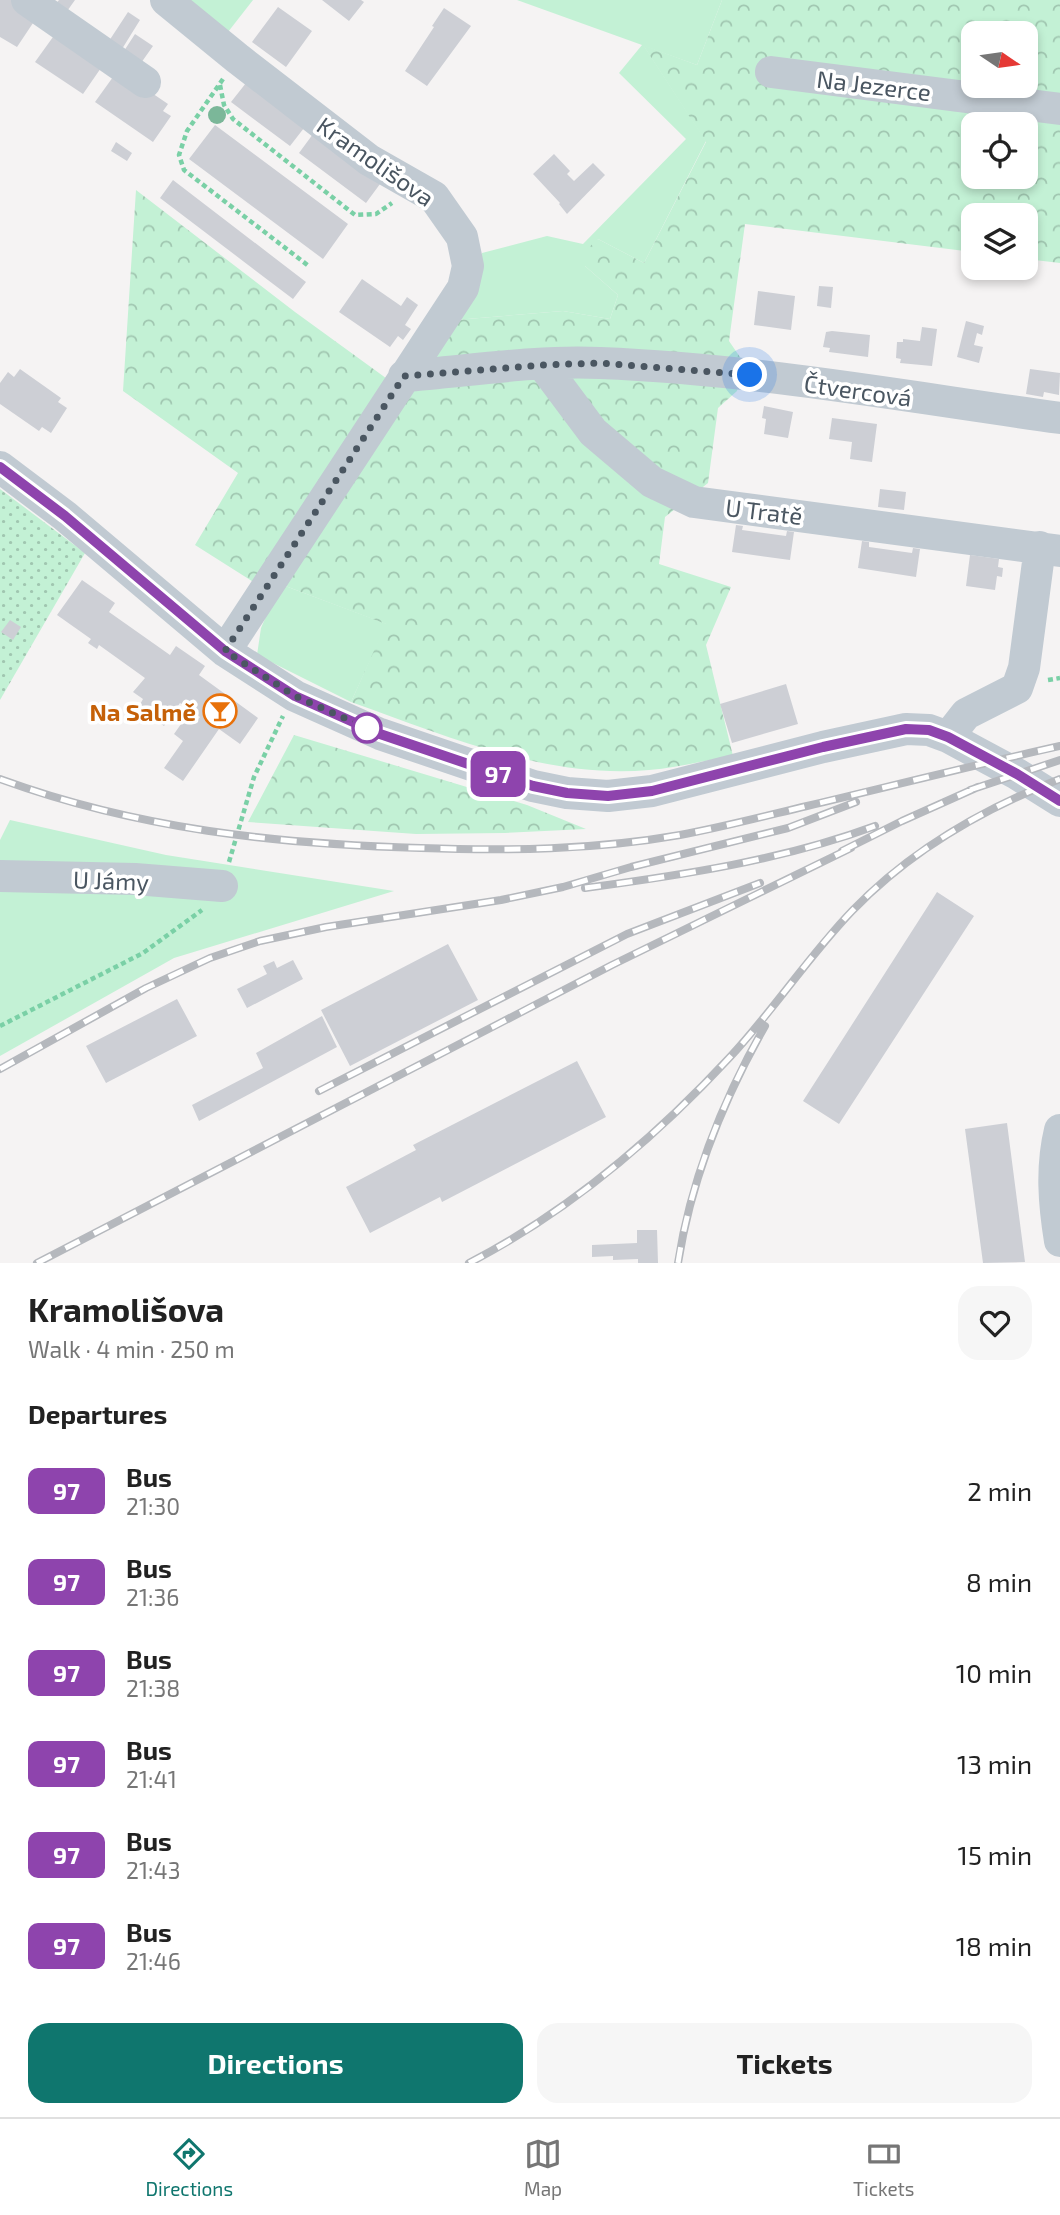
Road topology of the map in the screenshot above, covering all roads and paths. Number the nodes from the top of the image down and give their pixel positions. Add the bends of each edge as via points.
1 (27, 0) edge
2 (166, 0) edge
3 (228, 71) junction
4 (771, 72) dead end
5 (145, 82) dead end
6 (1060, 109) edge
7 (414, 185) junction
8 (310, 267) dead end
9 (543, 365) junction
10 (404, 376) junction
11 (1060, 418) edge
12 (0, 467) edge
13 (1050, 549) edge
14 (225, 651) junction
15 (295, 696) junction
16 (948, 737) junction
17 (1060, 801) edge
18 (0, 876) edge
19 (222, 886) junction
20 (0, 1026) edge
21 (1060, 1130) edge
22 (1060, 1241) edge

1 - 5 street
2 - 3 street, Kramolišova
3 - 7 street, Kramolišova
3 - 7 path via 224,106 233,119 355,215 376,214
3 - 8 path via 187,131 180,155 184,170
4 - 6 street, Na Jezerce
7 - 10 street, Kramolišova via 434,197 462,237 468,267 463,288
9 - 10 street, Čtvercová
9 - 11 street, Čtvercová via 599,363 750,375
9 - 13 street, U Tratě via 593,432 652,482 694,502
10 - 14 street, Kramolišova
12 - 14 street
13 - 16 street, U Tratě via 1017,688 966,714
14 - 15 street
15 - 16 street via 380,734 533,786 608,796 652,791 906,729
15 - 19 path via 254,776
16 - 17 street
18 - 19 street, U Jámy
19 - 20 path via 216,901 143,953
21 - 22 street via 1054,1202

